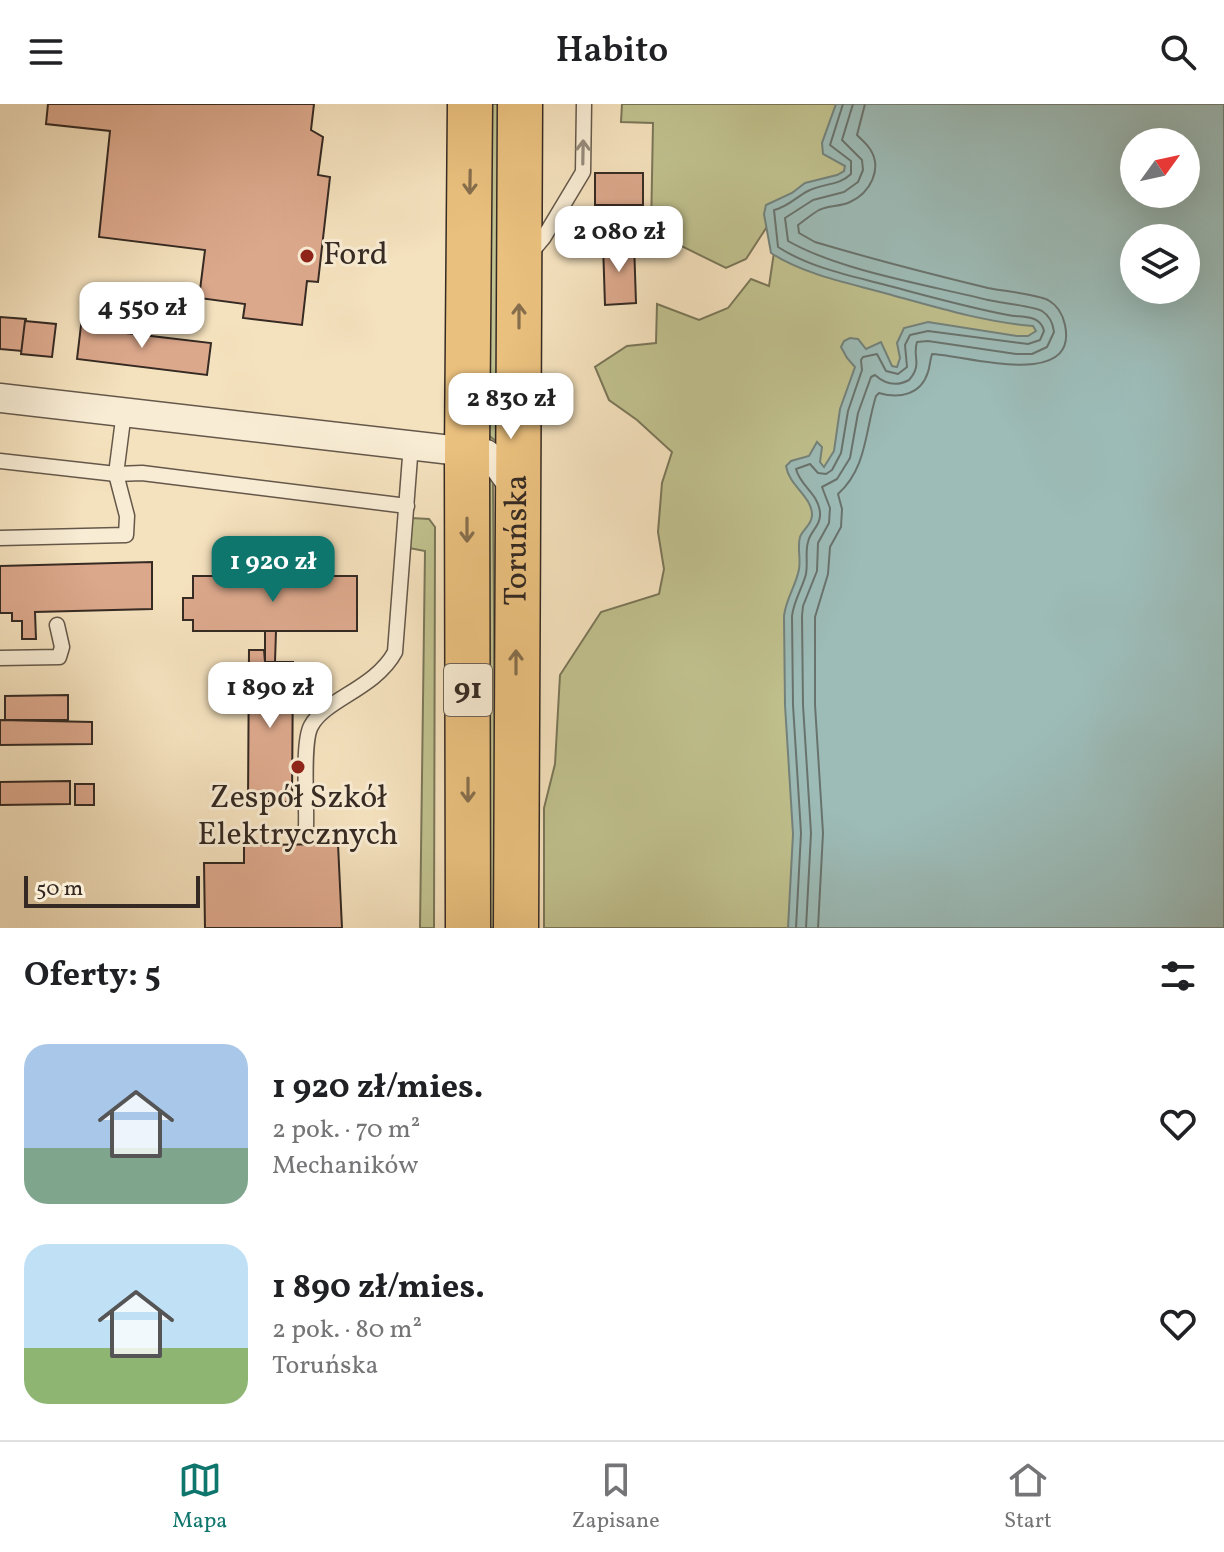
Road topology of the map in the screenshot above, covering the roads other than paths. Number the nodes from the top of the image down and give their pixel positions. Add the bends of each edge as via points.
1 (470, 104) edge
2 (520, 104) edge
3 (584, 104) edge
4 (520, 266) junction
5 (0, 398) edge
6 (124, 412) junction
7 (411, 444) junction
8 (467, 452) junction
9 (0, 461) edge
10 (116, 474) junction
11 (517, 491) junction
12 (407, 506) junction
13 (0, 538) edge
14 (57, 625) dead end
15 (0, 658) edge
16 (306, 826) dead end
17 (468, 928) edge
18 (516, 928) edge

1 -> 8 main road, Toruńska / 91
2 - 4 main road, Toruńska / 91
4 -> 3 lane via 583,172
11 -> 4 main road, Toruńska / 91
5 - 6 street
6 - 7 street
6 - 10 lane
7 - 8 street
7 - 12 lane
8 - 11 street via 486,454
8 -> 17 main road, Toruńska / 91
9 - 10 lane
10 - 12 lane
10 - 13 lane via 127,516 126,535
18 -> 11 main road, Toruńska / 91
12 - 16 lane via 395,652 380,673 311,725
14 - 15 lane via 59,657

